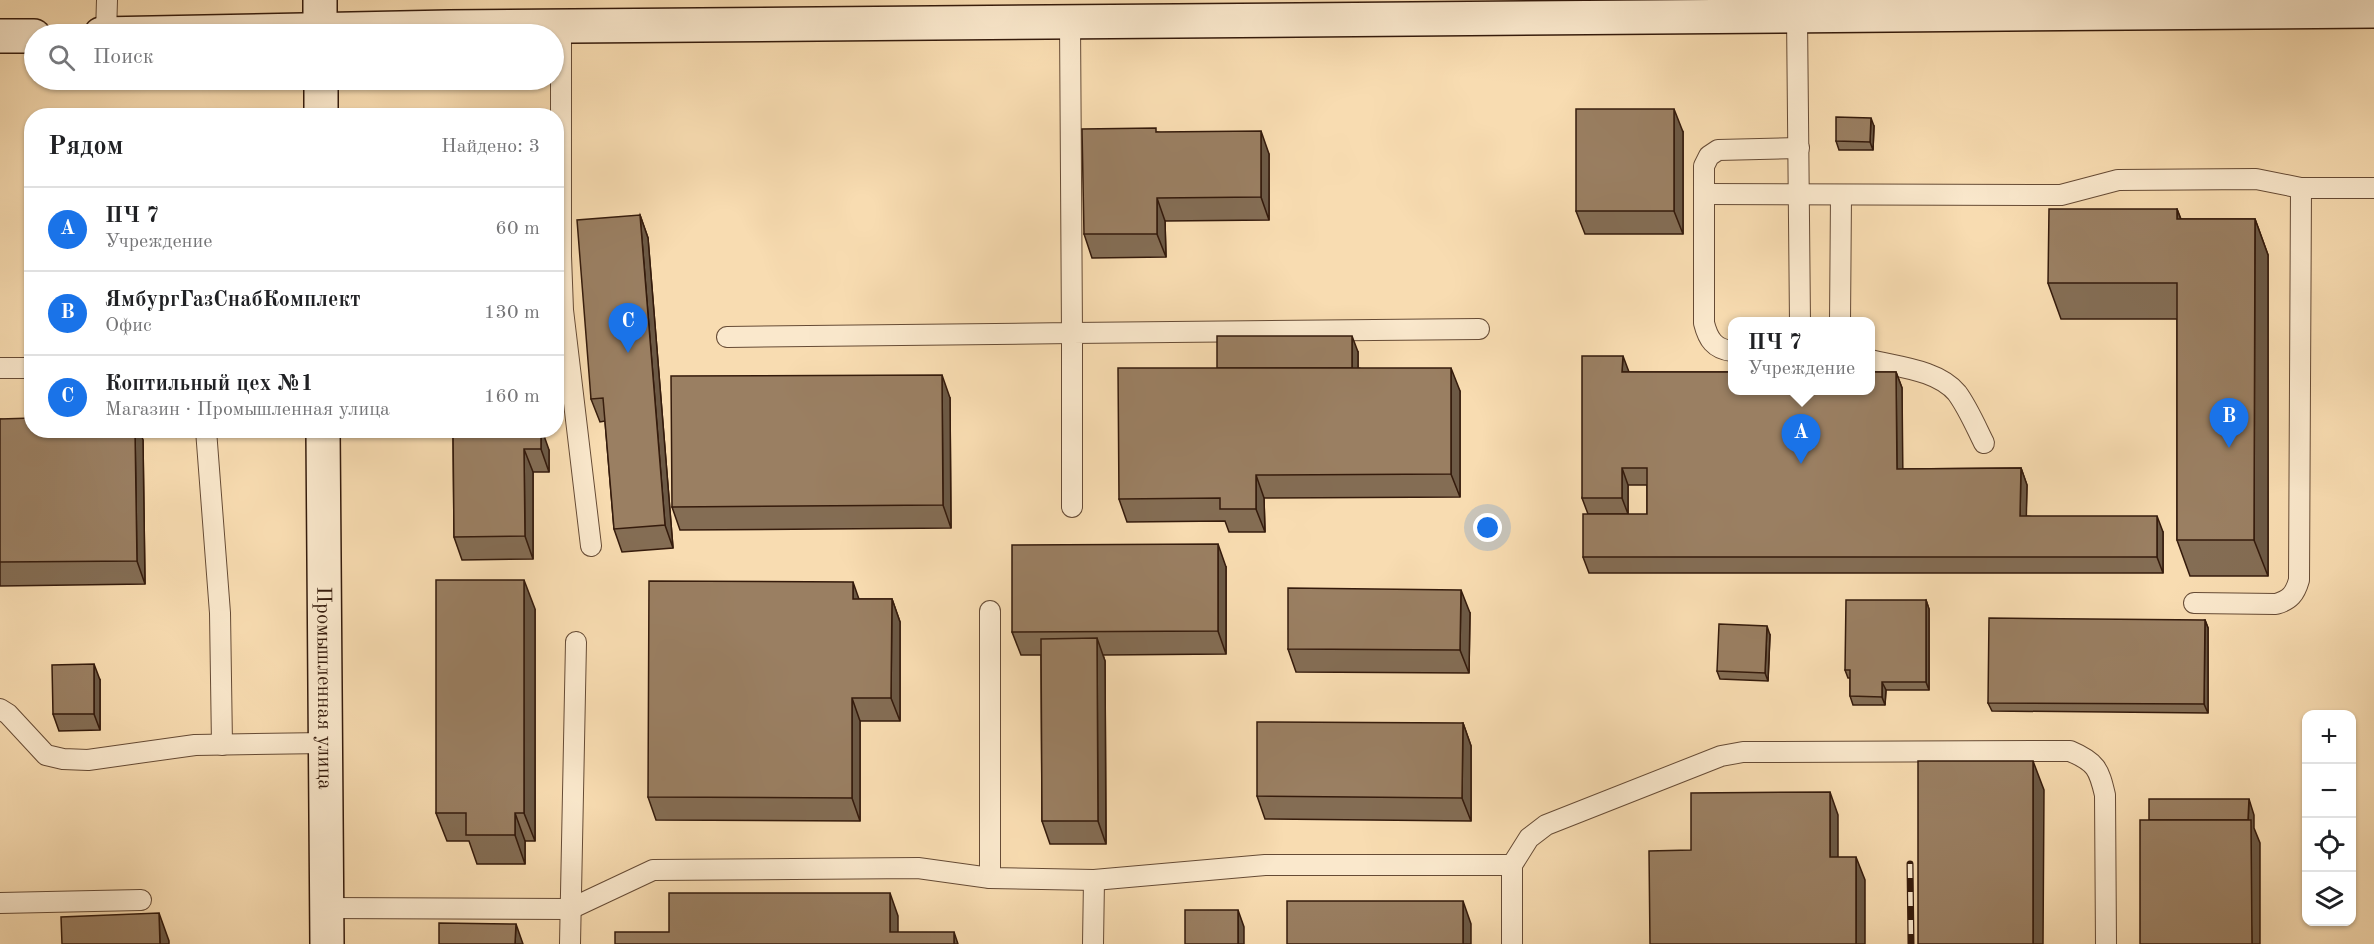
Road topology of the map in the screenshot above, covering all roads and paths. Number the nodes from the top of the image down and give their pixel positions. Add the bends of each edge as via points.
1 (107, 0) edge
2 (1810, 10) edge
3 (1107, 11) edge
4 (2374, 11) edge
5 (320, 22) edge
6 (1070, 22) junction
7 (106, 24) edge
8 (284, 24) edge
9 (416, 24) edge
10 (564, 27) edge
11 (0, 36) edge
12 (24, 36) edge
13 (321, 90) edge
14 (561, 90) edge
15 (321, 108) edge
16 (561, 108) edge
17 (1799, 148) junction
18 (2301, 188) junction
19 (2374, 188) edge
20 (1704, 194) junction
21 (1799, 195) junction
22 (1840, 195) junction
23 (1800, 317) edge
24 (1840, 317) edge
25 (564, 318) edge
26 (1479, 329) dead end
27 (1072, 333) junction
28 (727, 336) dead end
29 (1728, 350) edge
30 (1875, 361) edge
31 (0, 368) edge
32 (24, 368) edge
33 (207, 438) edge
34 (323, 438) edge
35 (1984, 443) dead end
36 (1072, 507) dead end
37 (591, 546) dead end
38 (2194, 603) dead end
39 (990, 611) dead end
40 (576, 642) dead end
41 (0, 709) edge
42 (325, 743) junction
43 (222, 745) junction
44 (1512, 865) junction
45 (990, 878) junction
46 (1094, 880) junction
47 (141, 900) dead end
48 (0, 903) edge
49 (326, 908) junction
50 (570, 909) junction
51 (327, 944) edge
52 (570, 944) edge
53 (1093, 944) edge
54 (1512, 944) edge
55 (2106, 944) edge

1 - 7 lane
2 - 3 main road
2 - 4 main road
2 - 17 lane
3 - 6 main road
5 - 8 main road
5 - 9 main road
6 - 10 main road
6 - 27 lane
11 - 12 main road
13 - 15 main road
14 - 16 lane
17 - 20 lane via 1718,150 1704,166
17 - 21 lane
18 - 19 lane
18 - 22 lane via 2256,179 2118,180 2061,195
18 - 38 lane via 2296,592 2286,601 2276,603
20 - 21 lane
20 - 29 lane via 1704,323 1707,336 1716,346
21 - 22 lane
21 - 23 lane
22 - 24 lane
25 - 37 lane
26 - 27 lane
27 - 28 lane
27 - 36 lane
30 - 35 lane via 1942,381 1957,393
31 - 32 lane
33 - 43 lane via 220,613
34 - 42 main road, Промышленная улица
39 - 45 lane
40 - 50 lane
41 - 43 lane via 46,755 63,759 88,760 195,745
42 - 43 lane
42 - 49 main road, Промышленная улица
44 - 46 lane via 1265,865
44 - 54 lane
44 - 55 lane via 1529,838 1546,825 1721,756 1743,752 2070,750 2087,758 2100,772 2105,795
45 - 46 lane
45 - 50 lane via 918,868 653,870
46 - 53 lane
47 - 48 lane
49 - 50 lane
49 - 51 main road, Промышленная улица
50 - 52 lane

